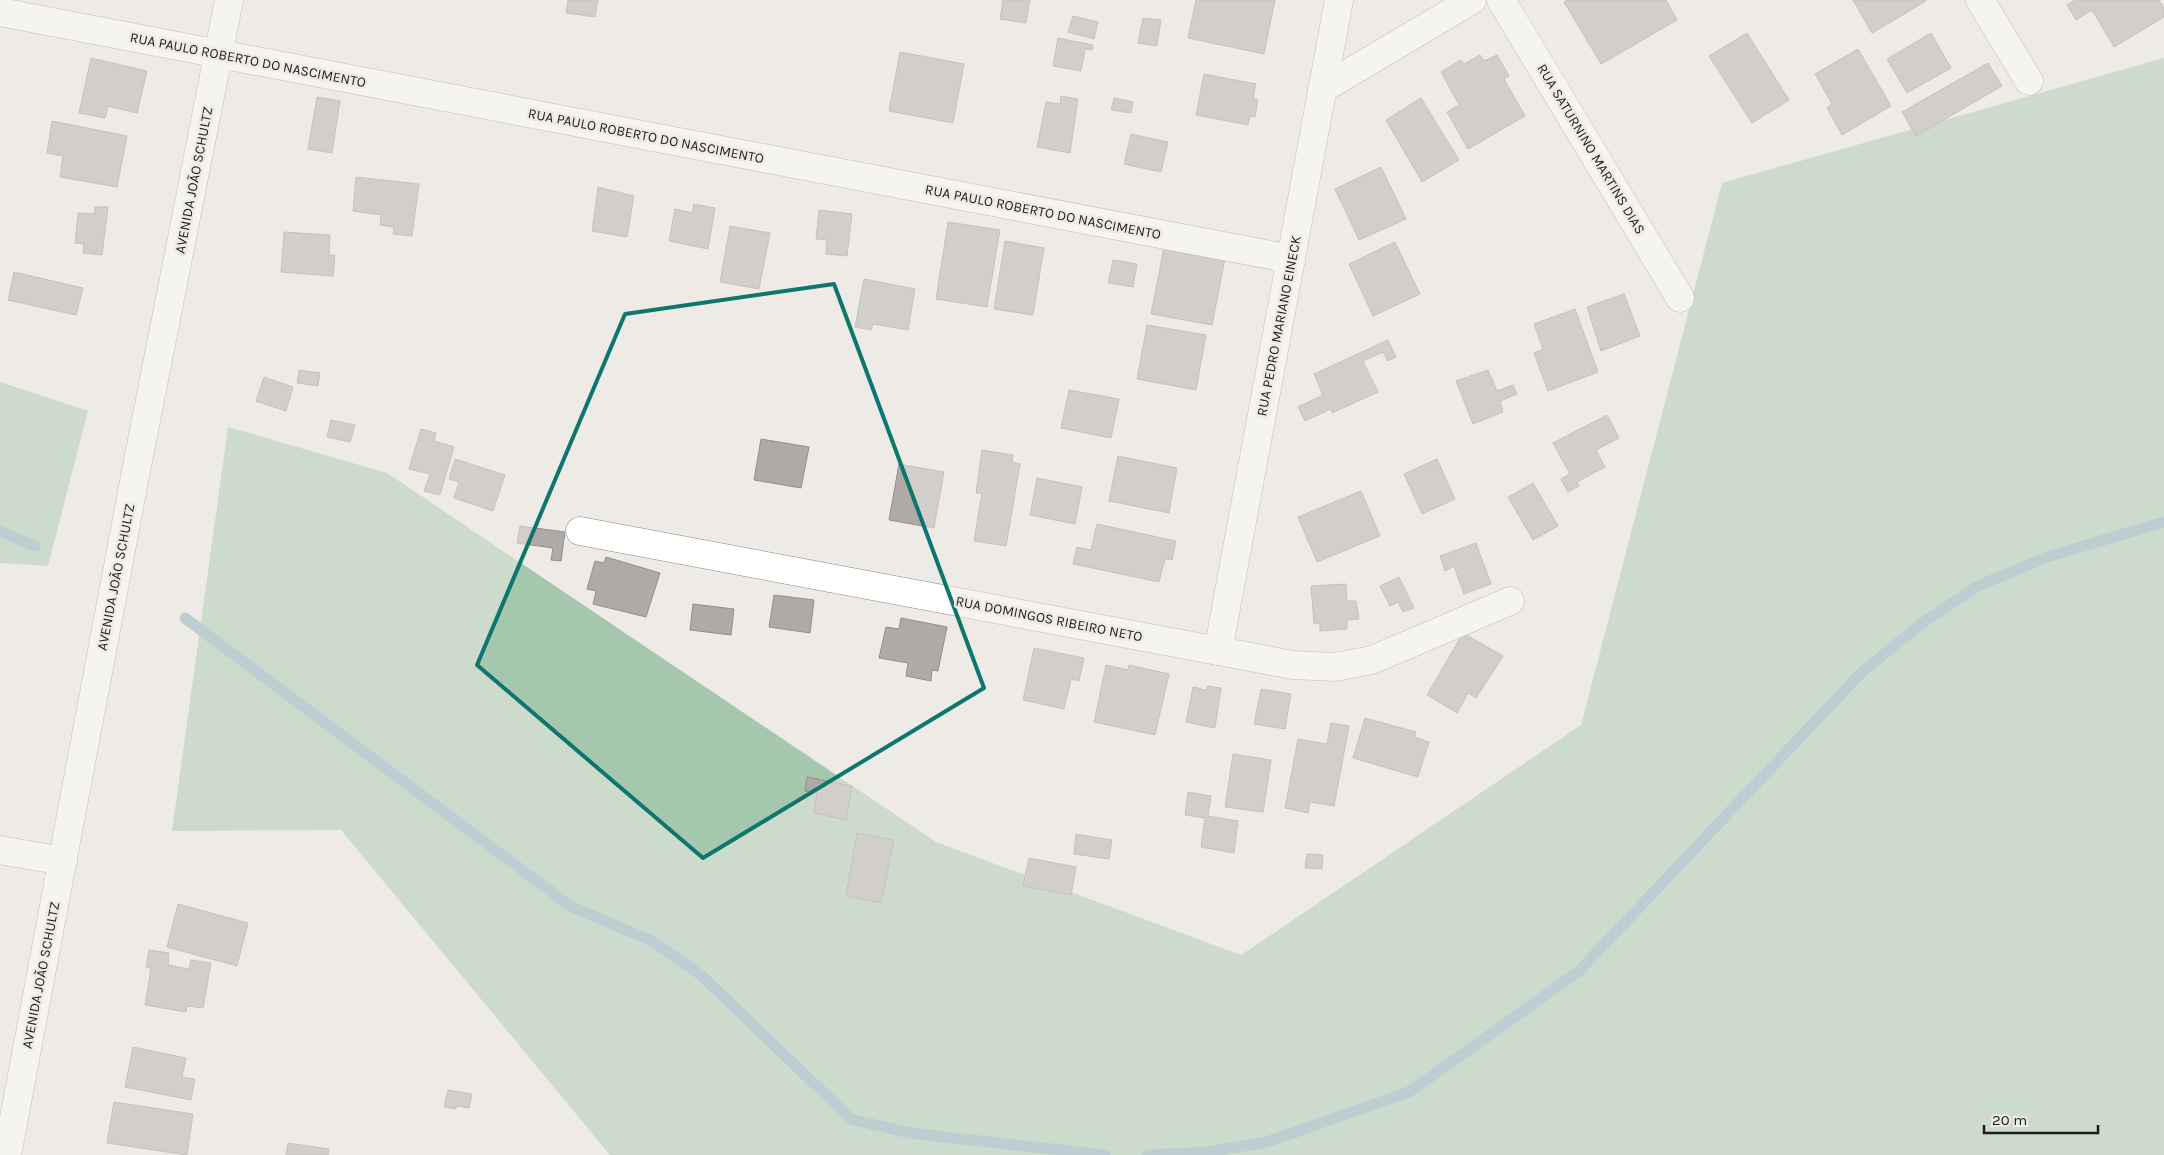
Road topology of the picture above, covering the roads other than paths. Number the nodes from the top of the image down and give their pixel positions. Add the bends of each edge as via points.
1 (230, 0) edge
2 (1339, 0) edge
3 (1472, 0) edge
4 (1501, 0) edge
5 (1980, 0) edge
6 (0, 12) edge
7 (219, 54) junction
8 (2029, 81) dead end
9 (1322, 89) junction
10 (1291, 259) junction
11 (1680, 298) dead end
12 (580, 530) dead end
13 (1510, 601) dead end
14 (1218, 651) junction
15 (0, 850) edge
16 (63, 861) junction
17 (7, 1155) edge

1 - 7 street, AVENIDA JOÃO SCHULTZ
2 - 9 street, RUA PEDRO MARIANO EINECK
3 - 9 street
4 - 11 street, RUA SATURNINO MARTINS DIAS
5 - 8 street
6 - 7 street, RUA PAULO ROBERTO DO NASCIMENTO
7 - 10 street, RUA PAULO ROBERTO DO NASCIMENTO
7 - 16 street, AVENIDA JOÃO SCHULTZ
9 - 10 street, RUA PEDRO MARIANO EINECK
10 - 14 street, RUA PEDRO MARIANO EINECK
12 - 14 street, RUA DOMINGOS RIBEIRO NETO
13 - 14 street, RUA DOMINGOS RIBEIRO NETO via 1372,660 1335,668 1293,665
15 - 16 street
16 - 17 street, AVENIDA JOÃO SCHULTZ

